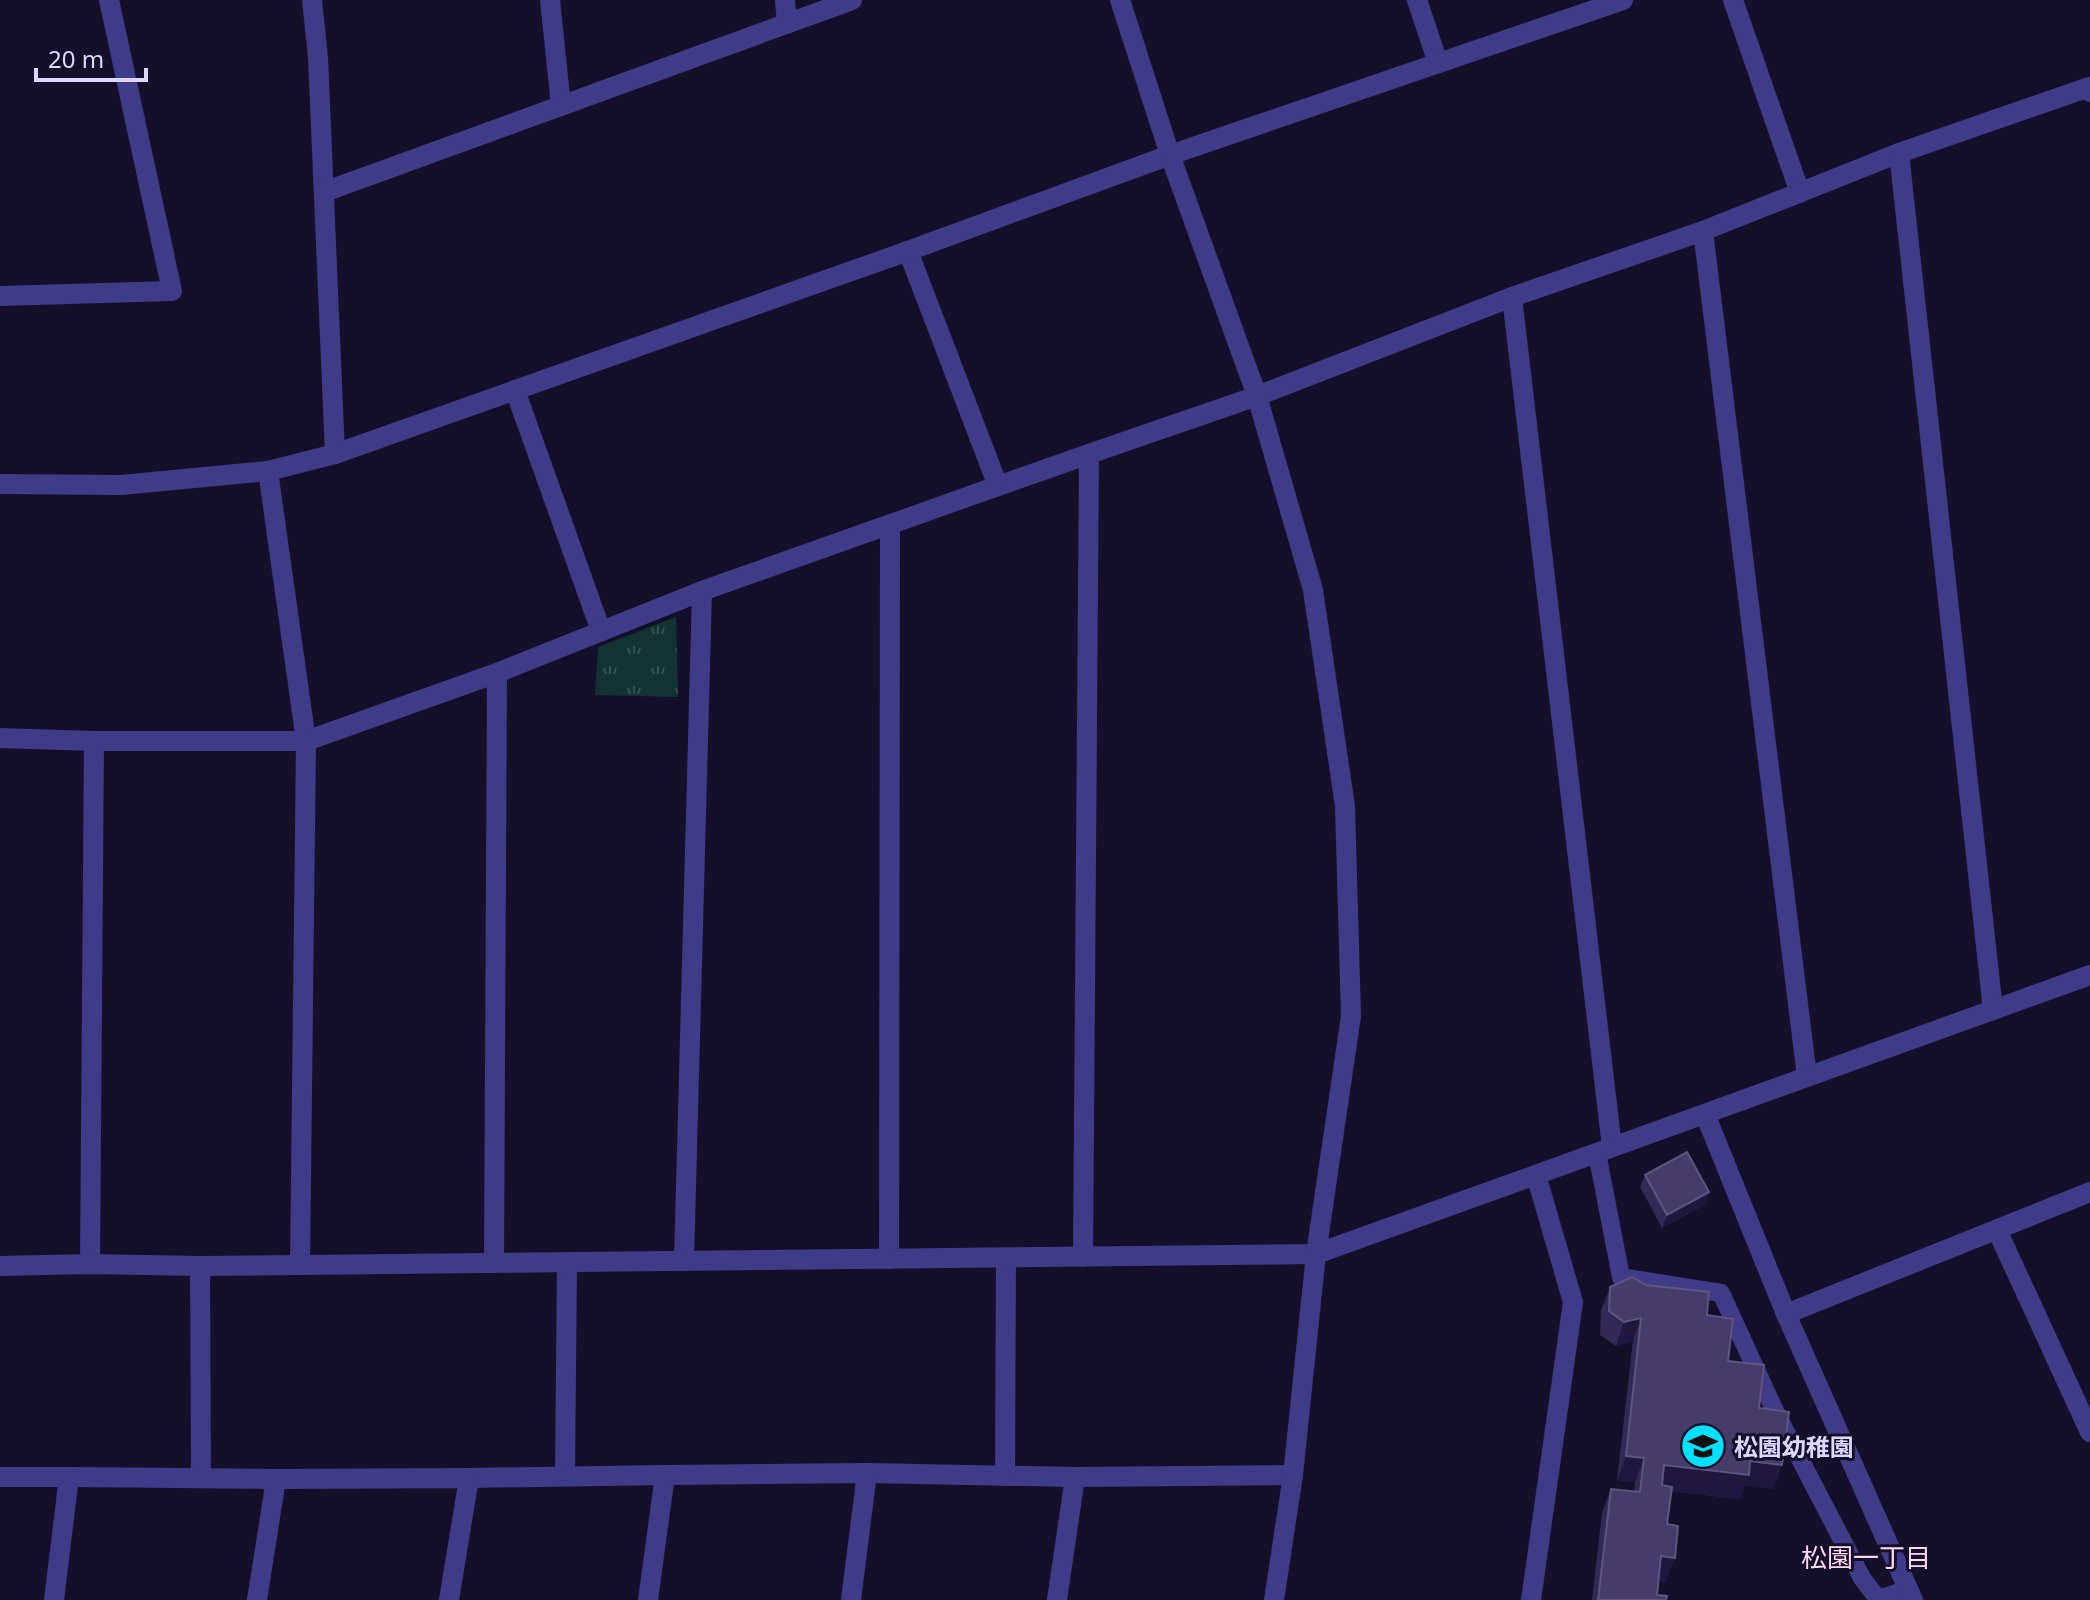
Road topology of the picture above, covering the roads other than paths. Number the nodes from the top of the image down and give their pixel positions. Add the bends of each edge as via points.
1 (109, 0) edge
2 (312, 0) edge
3 (550, 0) edge
4 (785, 0) edge
5 (852, 0) edge
6 (1120, 0) edge
7 (1417, 0) edge
8 (1623, 0) edge
9 (1733, 0) edge
10 (787, 24) junction
11 (1438, 63) junction
12 (2090, 89) edge
13 (561, 106) junction
14 (1899, 153) junction
15 (1170, 155) junction
16 (324, 192) junction
17 (1800, 193) junction
18 (1703, 231) junction
19 (908, 251) junction
20 (0, 296) edge
21 (1512, 297) junction
22 (515, 390) junction
23 (1257, 396) junction
24 (335, 454) junction
25 (1089, 454) junction
26 (268, 471) junction
27 (0, 484) edge
28 (998, 486) junction
29 (890, 525) junction
30 (702, 591) junction
31 (601, 631) junction
32 (497, 673) junction
33 (0, 738) edge
34 (94, 741) junction
35 (306, 741) junction
36 (2090, 975) edge
37 (1993, 1010) junction
38 (1807, 1077) junction
39 (1705, 1114) junction
40 (1605, 1150) junction
41 (1536, 1175) junction
42 (2090, 1192) edge
43 (1997, 1230) junction
44 (1316, 1254) junction
45 (1083, 1257) junction
46 (1006, 1258) junction
47 (889, 1259) junction
48 (684, 1261) junction
49 (567, 1262) junction
50 (494, 1263) junction
51 (90, 1264) junction
52 (300, 1265) junction
53 (0, 1266) edge
54 (200, 1266) junction
55 (1786, 1314) junction
56 (2090, 1432) edge
57 (867, 1473) junction
58 (665, 1475) junction
59 (1293, 1475) junction
60 (565, 1476) junction
61 (1005, 1476) junction
62 (0, 1477) edge
63 (69, 1477) junction
64 (1075, 1477) junction
65 (201, 1478) junction
66 (469, 1478) junction
67 (276, 1479) junction
68 (1911, 1595) edge
69 (54, 1600) edge
70 (257, 1600) edge
71 (449, 1600) edge
72 (648, 1600) edge
73 (851, 1600) edge
74 (1057, 1600) edge
75 (1274, 1600) edge
76 (1531, 1600) edge

1 - 20 street via 172,291
2 - 16 street
3 - 13 street
4 - 10 street
5 - 10 street
6 - 15 street
7 - 11 street
8 - 11 street
9 - 17 street
10 - 13 street
11 - 15 street
12 - 14 street
13 - 16 street
14 - 17 street
14 - 37 street
15 - 19 street
15 - 23 street
16 - 24 street
17 - 18 street
18 - 21 street
18 - 38 street
19 - 22 street
19 - 28 street
21 - 23 street
21 - 40 street
22 - 24 street
22 - 31 street
23 - 25 street
23 - 44 street via 1313,590 1345,806 1351,1016
24 - 26 street
25 - 28 street
25 - 45 street
26 - 27 street via 121,485
26 - 35 street
28 - 29 street
29 - 30 street
29 - 47 street
30 - 31 street
30 - 48 street
31 - 32 street
32 - 35 street
32 - 50 street
33 - 34 street
34 - 35 street
34 - 51 street
35 - 52 street
36 - 37 street
37 - 38 street
38 - 39 street
39 - 40 street
39 - 55 street
40 - 41 street
40 - 68 lane via 1621,1277 1721,1293 1862,1578 1878,1599
41 - 44 street
41 - 76 street via 1573,1302
42 - 43 street
43 - 55 street
43 - 56 street
44 - 45 street
44 - 59 street
45 - 46 street
46 - 47 street
46 - 61 street
47 - 48 street
48 - 49 street
49 - 50 street
49 - 60 street
50 - 52 street
51 - 53 street
51 - 54 street
52 - 54 street
54 - 65 street
55 - 68 street
57 - 58 street
57 - 61 street
57 - 73 street
58 - 60 street
58 - 72 street
59 - 64 street
59 - 75 street
60 - 66 street
61 - 64 street
62 - 63 street
63 - 65 street
63 - 69 street
64 - 74 street
65 - 67 street
66 - 67 street
66 - 71 street
67 - 70 street

